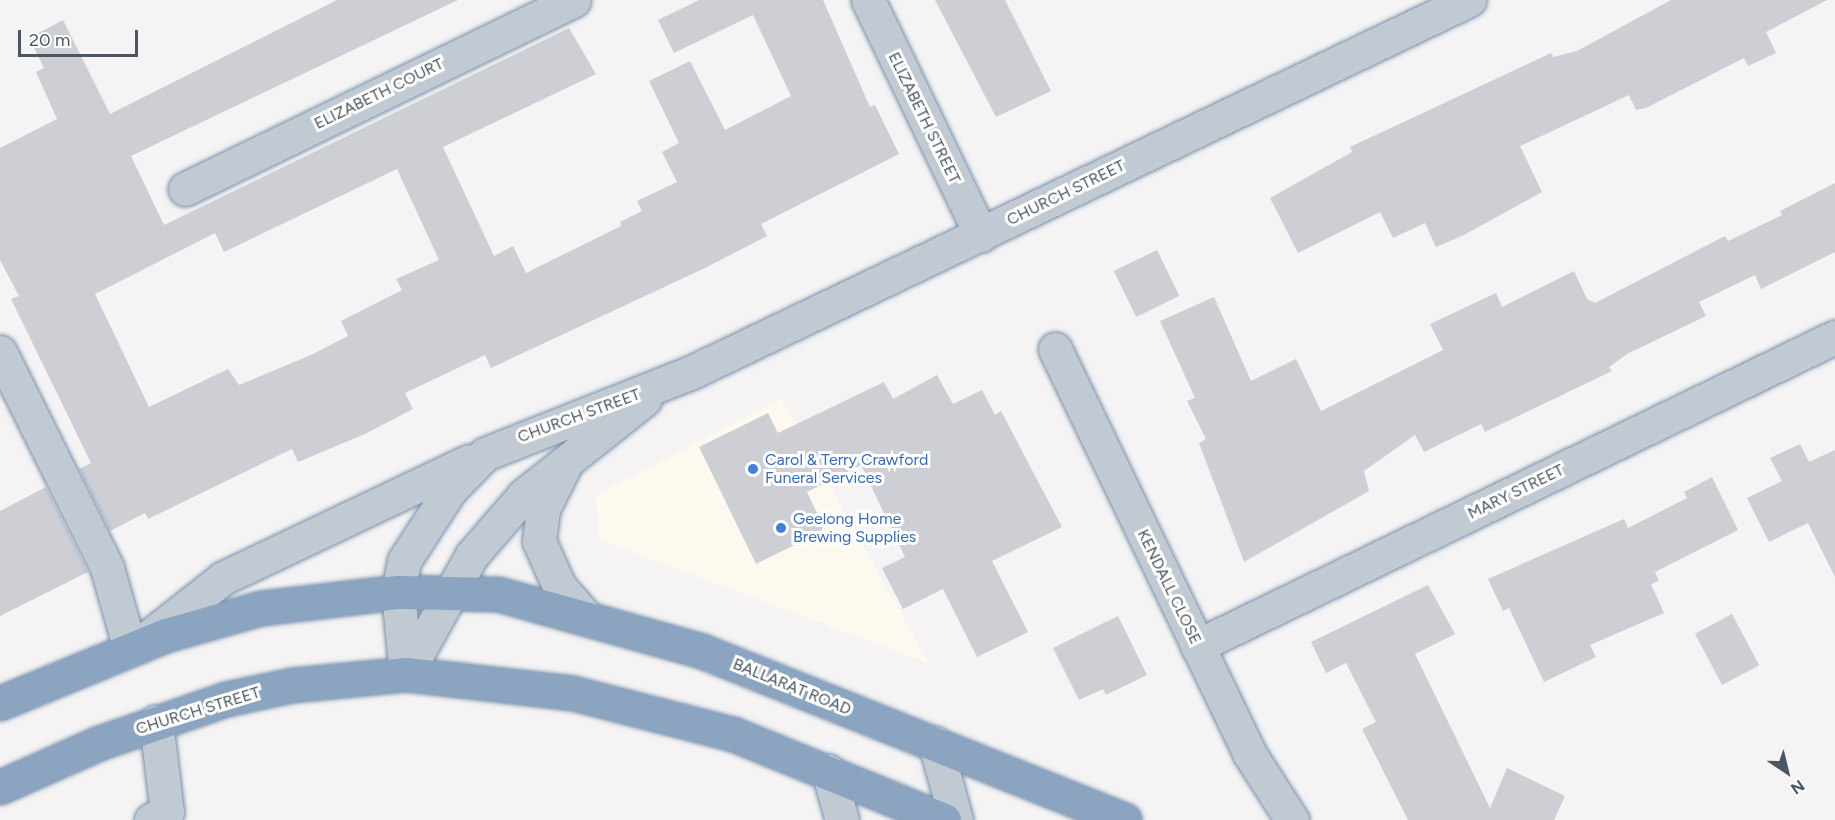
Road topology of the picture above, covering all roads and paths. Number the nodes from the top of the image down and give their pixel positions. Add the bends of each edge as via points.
1 (574, 0) edge
2 (868, 0) edge
3 (1469, 0) edge
4 (185, 189) dead end
5 (981, 235) junction
6 (1835, 337) edge
7 (1055, 349) dead end
8 (0, 352) edge
9 (663, 385) junction
10 (485, 454) junction
11 (572, 456) junction
12 (450, 591) junction
13 (398, 592) junction
14 (584, 615) junction
15 (1197, 646) junction
16 (134, 647) junction
17 (406, 674) junction
18 (0, 703) edge
19 (156, 722) junction
20 (935, 743) junction
21 (828, 771) junction
22 (0, 787) edge
23 (151, 820) edge
24 (842, 820) edge
25 (944, 820) edge
26 (956, 820) edge
27 (1124, 820) edge
28 (1292, 820) edge

1 - 4 street, ELIZABETH COURT
2 - 5 street, ELIZABETH STREET
3 - 5 street, CHURCH STREET
5 - 9 street, CHURCH STREET
6 - 15 street, MARY STREET
7 - 15 street, KENDALL CLOSE
8 - 16 street via 107,568
9 - 10 street, CHURCH STREET via 551,424
9 - 11 street, CHURCH STREET
10 - 13 street, CHURCH STREET via 450,490 413,543
10 - 16 street via 223,578
11 - 12 street, CHURCH STREET via 524,495
11 - 14 street via 547,499 539,541 560,586
12 - 13 highway
12 - 14 highway, BALLARAT ROAD via 498,594
12 - 17 street, CHURCH STREET
13 - 16 highway via 261,608
13 - 17 street, CHURCH STREET
14 - 20 highway, BALLARAT ROAD via 702,651
15 - 28 street, KENDALL CLOSE via 1249,753
16 - 18 highway
17 - 19 highway, CHURCH STREET via 291,685
17 - 21 highway via 573,693 732,734
19 - 22 highway, CHURCH STREET
19 - 23 street via 167,812
20 - 26 street
20 - 27 highway, BALLARAT ROAD
21 - 24 street
21 - 25 highway

